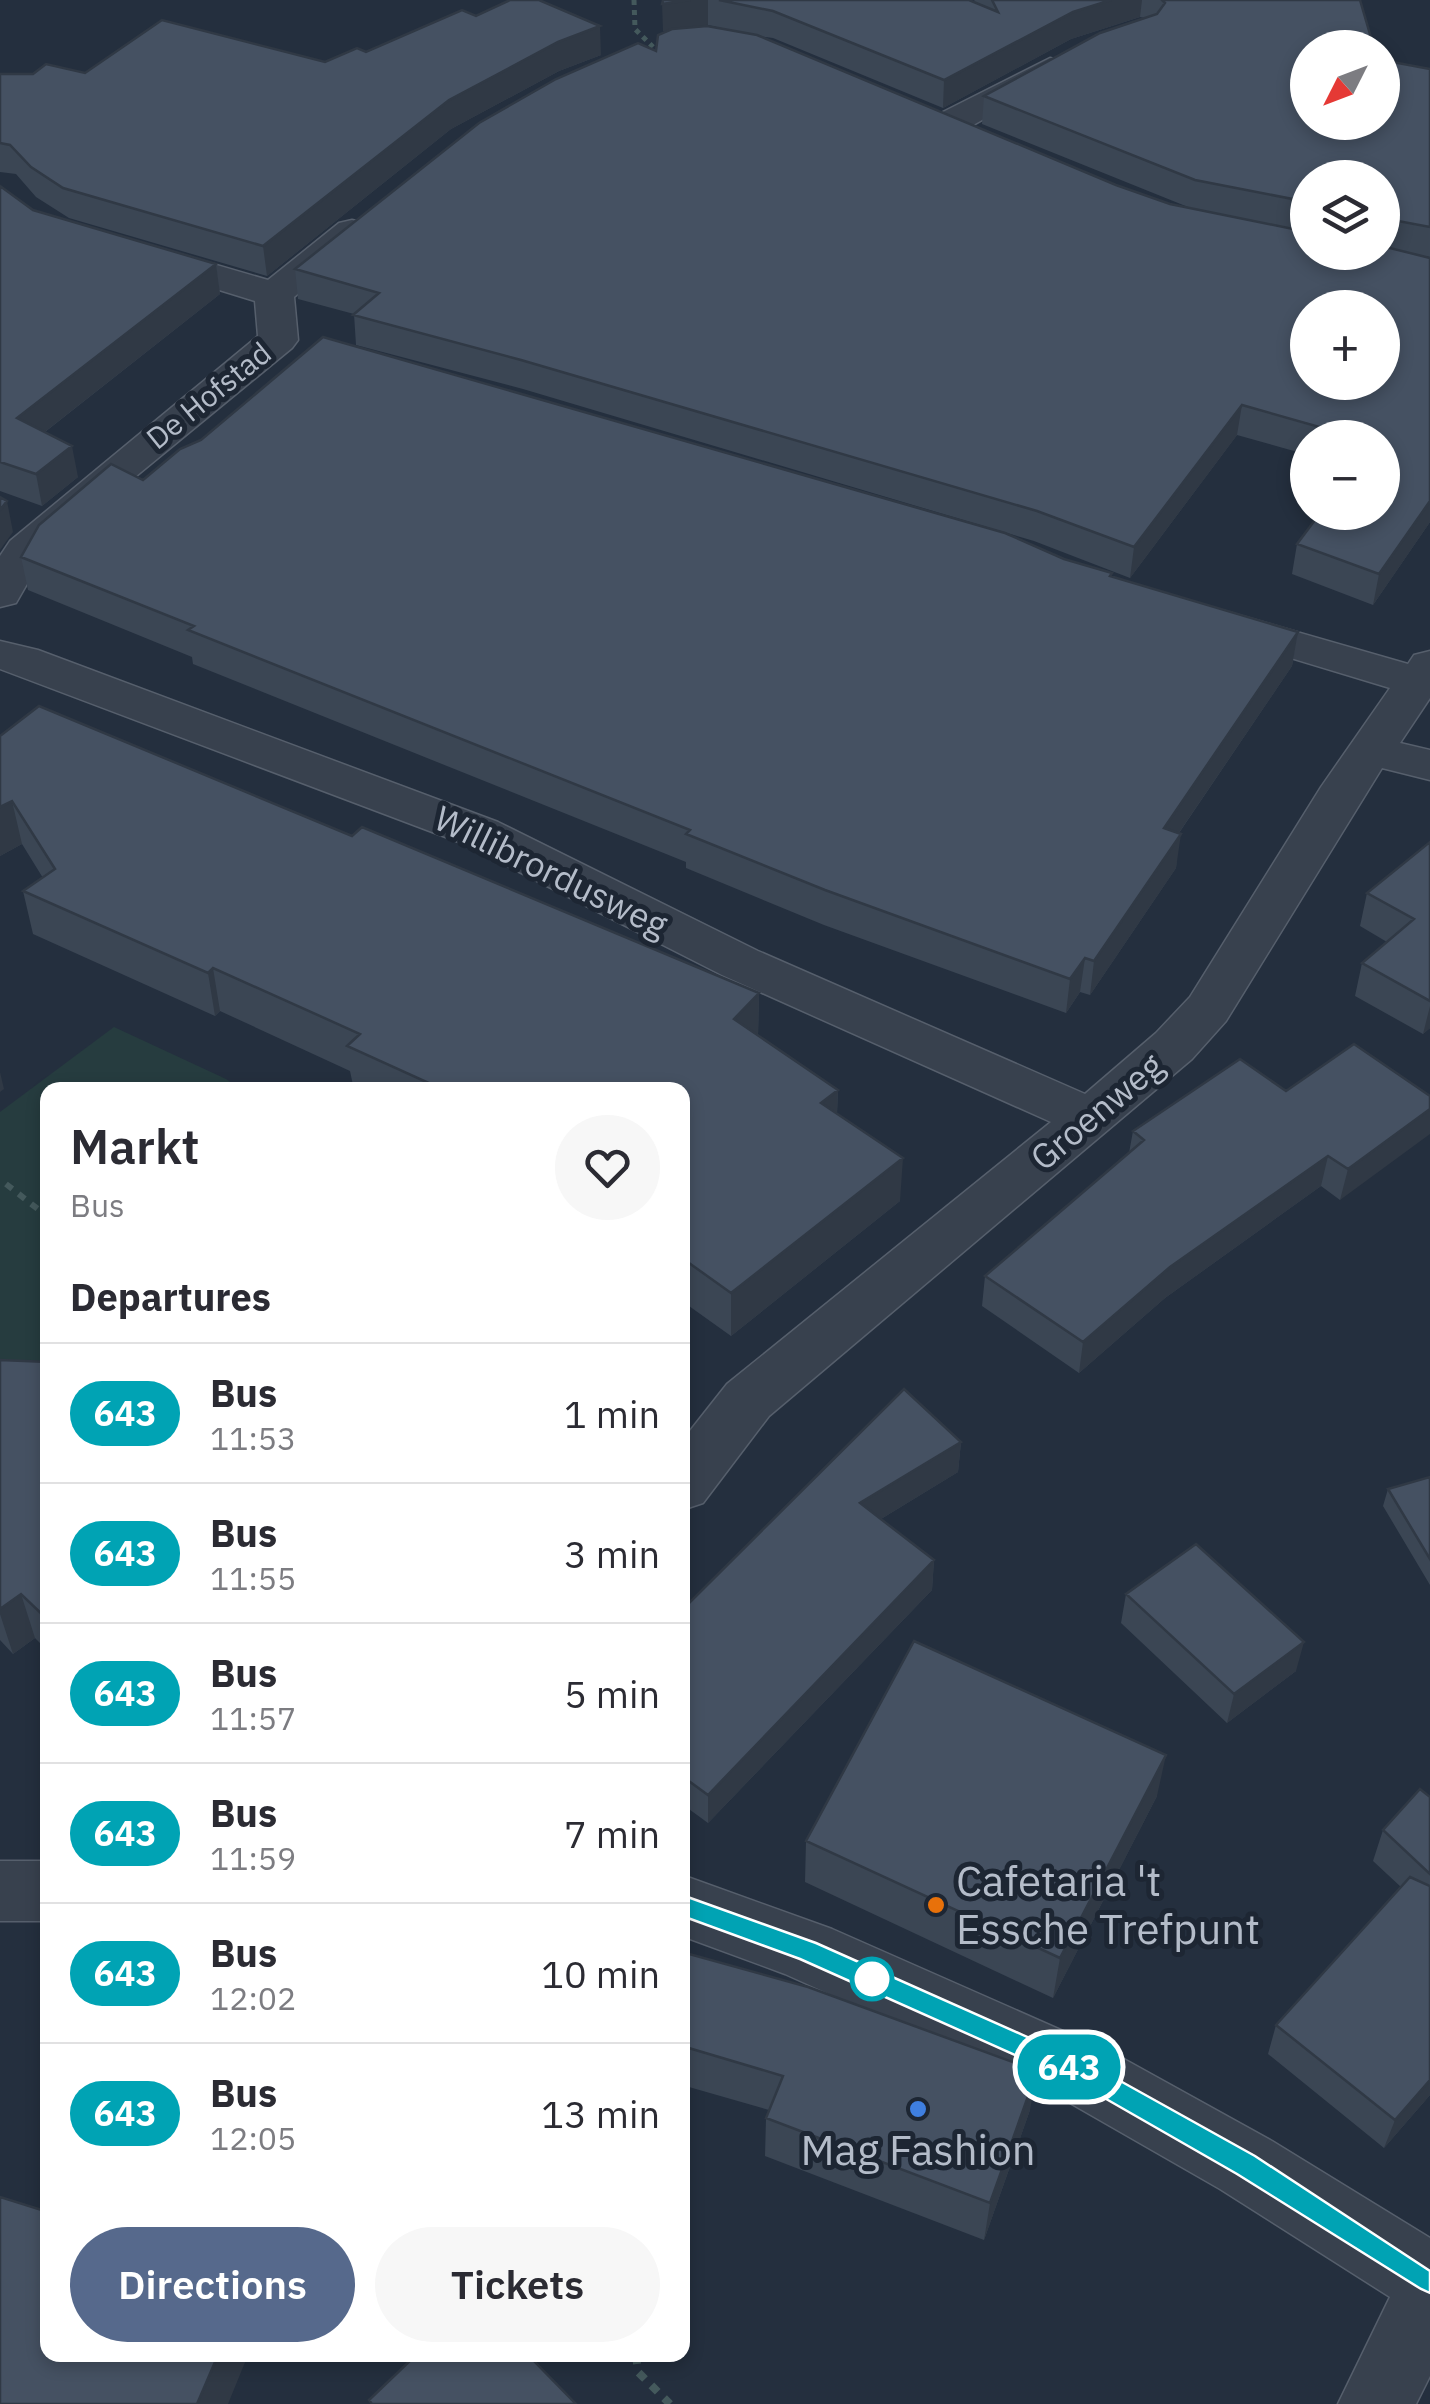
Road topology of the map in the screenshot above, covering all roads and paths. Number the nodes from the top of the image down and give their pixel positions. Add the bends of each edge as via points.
1 (634, 0) edge
2 (653, 47) edge
3 (1084, 50) edge
4 (982, 140) edge
5 (377, 211) edge
6 (109, 245) edge
7 (274, 294) junction
8 (0, 594) edge
9 (1191, 614) edge
10 (0, 656) edge
11 (1424, 674) edge
12 (1371, 750) junction
13 (1430, 765) edge
14 (1091, 1118) junction
15 (6, 1184) dead end
16 (40, 1212) edge
17 (690, 1476) edge
18 (0, 1891) edge
19 (40, 1891) edge
20 (690, 1908) edge
21 (1430, 2280) edge
22 (1430, 2296) edge
23 (637, 2362) edge
24 (670, 2404) edge
25 (1376, 2404) edge

1 - 2 path via 635,29
3 - 4 street via 931,118
5 - 7 street, De Hofstad
6 - 7 street
7 - 8 street, De Hofstad via 296,345 31,521 25,550
9 - 11 street
10 - 14 street, Willibrordusweg via 481,833 740,964
11 - 12 street, Groenweg
12 - 13 street
12 - 14 street, Groenweg via 1208,1009
14 - 17 street, Groenweg via 748,1400
15 - 16 path
18 - 19 street
20 - 21 street via 808,1951 1088,2076
22 - 25 street
23 - 24 path via 638,2372

